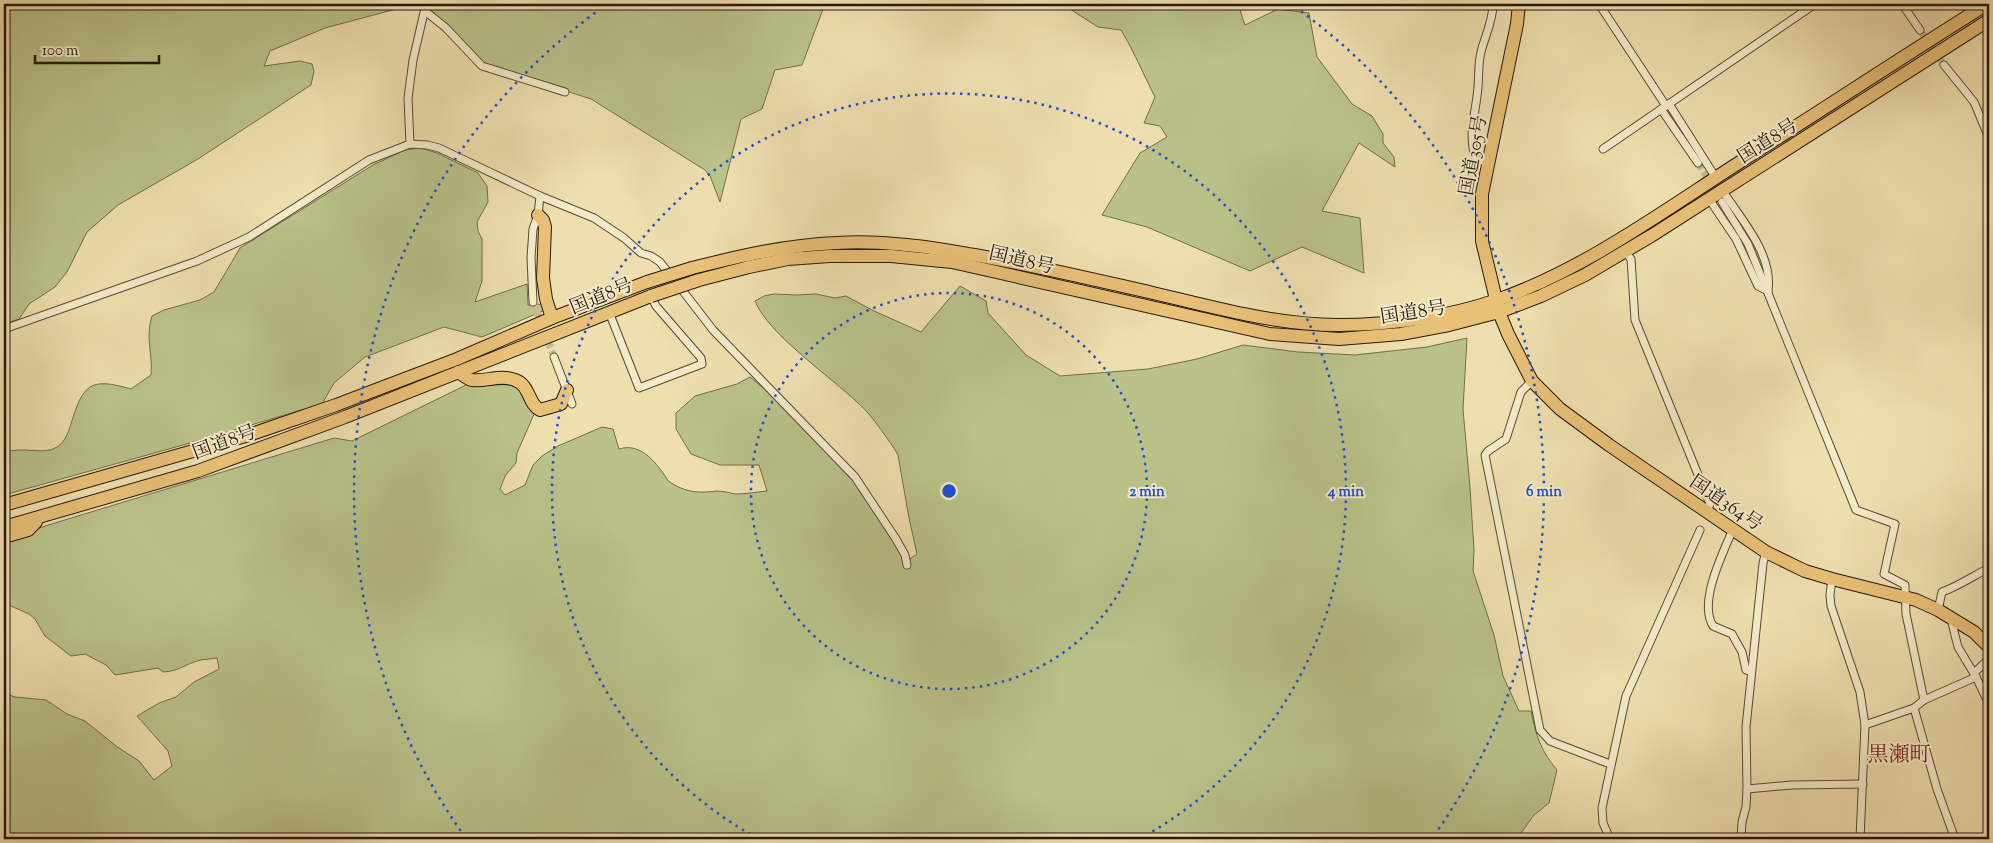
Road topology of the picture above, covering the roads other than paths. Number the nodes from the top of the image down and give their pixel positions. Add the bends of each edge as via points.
1 (1493, 4) edge
2 (1519, 4) edge
3 (1599, 4) edge
4 (1815, 4) edge
5 (1902, 4) edge
6 (1987, 4) edge
7 (426, 7) edge
8 (1989, 20) edge
9 (1920, 30) tunnel mouth
10 (1944, 65) tunnel mouth
11 (565, 92) dead end
12 (1665, 106) junction
13 (1989, 138) edge
14 (410, 144) junction
15 (1603, 149) dead end
16 (1488, 162) junction
17 (1698, 163) tunnel mouth
18 (1716, 178) junction
19 (540, 196) junction
20 (1718, 197) junction
21 (538, 215) junction
22 (1625, 252) junction
23 (1768, 291) junction
24 (651, 296) junction
25 (533, 302) tunnel mouth
26 (1497, 306) junction
27 (610, 312) junction
28 (552, 318) junction
29 (4, 328) edge
30 (554, 358) tunnel mouth
31 (458, 372) junction
32 (1532, 381) junction
33 (567, 390) junction
34 (572, 404) dead end
35 (4, 505) edge
36 (1707, 511) junction
37 (42, 517) junction
38 (4, 527) edge
39 (1733, 529) junction
40 (1700, 530) dead end
41 (4, 537) edge
42 (1766, 552) junction
43 (907, 565) dead end
44 (1989, 568) edge
45 (1832, 579) junction
46 (1904, 596) junction
47 (1938, 610) junction
48 (1951, 618) junction
49 (1989, 647) edge
50 (1989, 659) edge
51 (1751, 672) junction
52 (1975, 675) junction
53 (1986, 690) edge
54 (1924, 700) junction
55 (1989, 704) edge
56 (1914, 708) junction
57 (1865, 725) junction
58 (1610, 764) junction
59 (1863, 784) junction
60 (1747, 789) junction
61 (1610, 839) edge
62 (1741, 839) edge
63 (1860, 839) edge
64 (1955, 839) edge

1 - 16 street via 1480,54 1471,133 1476,160
2 - 16 highway, 国道305号
3 - 12 street
4 - 12 street
5 - 9 street
6 - 18 highway, 国道8号
7 - 11 street via 482,66
7 - 14 street via 408,98
8 - 20 highway, 国道8号
10 - 13 street via 1974,102
12 - 15 street
12 - 17 street
12 - 18 street
14 - 19 street via 439,148
14 - 29 street via 369,160 249,236 197,261
16 - 26 highway, 国道305号 via 1482,194 1482,241
18 - 26 highway, 国道8号 via 1624,238
19 - 21 street
19 - 43 street via 594,218 641,253 660,262 713,330 855,477 898,543
20 - 22 highway, 国道8号
20 - 23 street via 1748,244
20 - 23 street via 1758,286
20 - 23 street via 1756,243 1766,268
21 - 25 street via 533,229 531,258
21 - 28 highway via 544,227 543,278
22 - 26 highway, 国道8号 via 1542,296
22 - 36 street via 1630,259 1636,320 1710,504
23 - 46 street via 1856,510 1895,524 1884,574 1905,585
24 - 26 highway, 国道8号, bridge via 699,280 788,259 890,256 952,262 1270,334 1323,338 1401,334
24 - 27 highway, 国道8号
24 - 27 street via 701,358 702,364 638,388
26 - 28 highway, 国道8号, bridge via 1395,322 1299,323 1262,318 1014,262 929,247 839,242 758,252 692,268
26 - 32 highway, 国道364号
27 - 31 highway, 国道8号
28 - 35 highway, 国道8号 via 457,359 249,435
30 - 33 street
31 - 33 highway via 470,380 501,377 517,380 526,388 535,408 540,410 562,404
31 - 37 highway, 国道8号 via 198,471
32 - 36 highway, 国道364号 via 1560,410
32 - 58 street via 1521,392 1506,440 1485,456 1540,730 1550,741
33 - 34 street
36 - 39 highway, 国道364号
37 - 38 highway, 国道8号
37 - 41 highway via 28,530
39 - 42 highway, 国道364号
39 - 51 street via 1713,580 1709,608 1713,626 1732,634 1742,652 1746,670
40 - 58 street via 1630,684
42 - 45 highway, 国道364号 via 1805,571
42 - 51 street via 1762,563
44 - 47 street via 1956,588 1942,592
45 - 46 highway, 国道364号
45 - 57 street via 1831,606 1860,692
46 - 47 highway, 国道364号
46 - 54 street
47 - 48 highway, 国道364号
48 - 49 highway, 国道364号 via 1974,632
48 - 52 street via 1958,647
50 - 52 street
51 - 60 street via 1746,727
52 - 53 street
52 - 54 street
53 - 55 street
54 - 56 street
56 - 57 street
56 - 64 street
57 - 59 street
58 - 61 street via 1602,815
59 - 60 street
59 - 63 street
60 - 62 street

